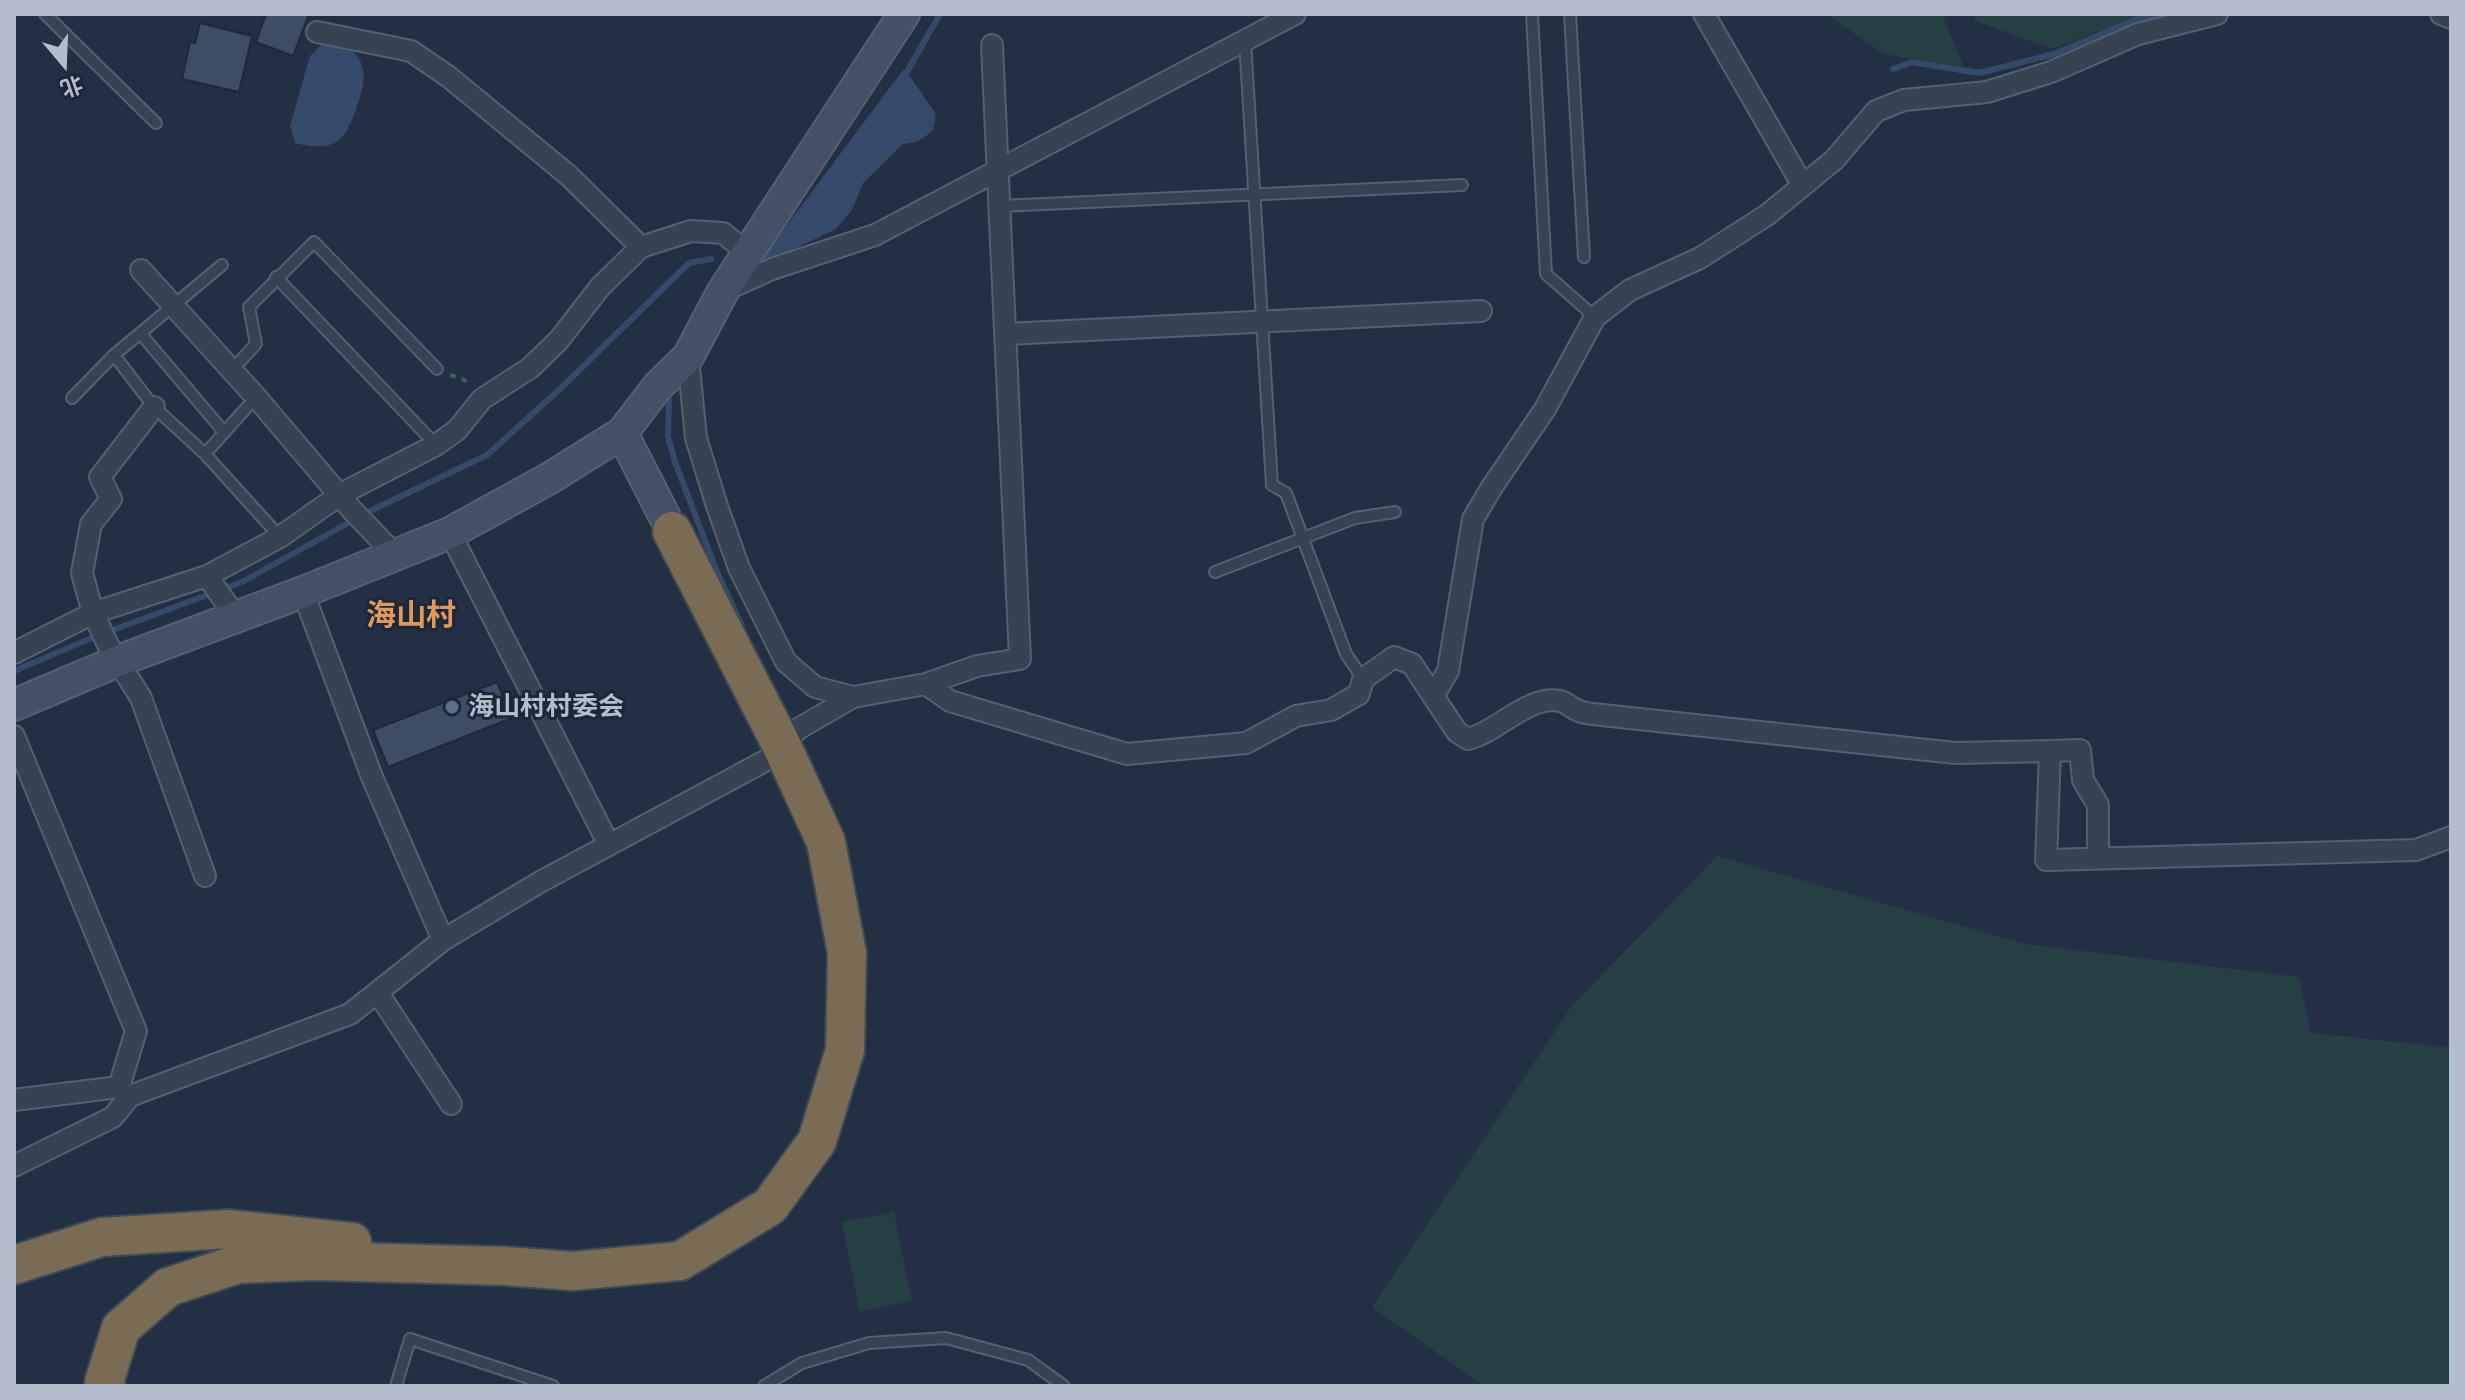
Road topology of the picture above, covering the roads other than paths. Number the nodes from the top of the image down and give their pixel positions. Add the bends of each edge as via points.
1 (45, 14) edge
2 (904, 14) edge
3 (1295, 14) edge
4 (1532, 14) edge
5 (1570, 14) edge
6 (1704, 14) edge
7 (2217, 14) edge
8 (2441, 14) edge
9 (2451, 18) edge
10 (317, 32) dead end
11 (1245, 40) junction
12 (992, 45) dead end
13 (156, 123) dead end
14 (998, 171) junction
15 (1802, 184) junction
16 (1462, 185) dead end
17 (1255, 194) junction
18 (1000, 206) junction
19 (641, 247) junction
20 (748, 253) junction
21 (1584, 257) dead end
22 (222, 265) dead end
23 (141, 270) dead end
24 (276, 277) junction
25 (723, 291) junction
26 (173, 305) junction
27 (1481, 311) dead end
28 (1595, 317) junction
29 (1262, 322) junction
30 (141, 334) junction
31 (1006, 334) junction
32 (114, 355) junction
33 (688, 357) junction
34 (437, 369) road end
35 (232, 370) junction
36 (256, 397) junction
37 (72, 398) dead end
38 (154, 407) junction
39 (224, 432) junction
40 (622, 433) junction
41 (436, 445) junction
42 (205, 454) junction
43 (346, 502) junction
44 (1395, 512) dead end
45 (672, 531) joint
46 (450, 533) junction
47 (280, 537) junction
48 (1304, 538) junction
49 (386, 545) junction
50 (1215, 572) dead end
51 (209, 578) junction
52 (303, 592) junction
53 (230, 609) junction
54 (95, 617) junction
55 (14, 653) edge
56 (114, 654) junction
57 (1363, 679) junction
58 (926, 684) junction
59 (1433, 696) junction
60 (853, 697) junction
61 (14, 705) edge
62 (793, 735) dead end
63 (14, 736) edge
64 (2050, 751) junction
65 (763, 762) dead end
66 (2451, 837) edge
67 (609, 845) junction
68 (2098, 859) junction
69 (205, 876) dead end
70 (443, 940) junction
71 (378, 993) junction
72 (125, 1091) junction
73 (14, 1100) edge
74 (451, 1104) dead end
75 (14, 1166) edge
76 (14, 1265) edge
77 (505, 1266) junction
78 (106, 1386) edge
79 (396, 1386) edge
80 (553, 1386) edge
81 (764, 1386) edge
82 (1064, 1386) edge

1 - 13 lane
2 - 20 street
3 - 11 street
4 - 28 lane via 1546,274
5 - 21 lane
6 - 15 street
7 - 15 street via 2138,34 2051,72 1987,92 1904,100 1876,111 1834,160
8 - 9 street
10 - 19 street via 411,51 568,175
11 - 14 street
11 - 17 lane
12 - 14 street
14 - 18 street
14 - 25 street via 875,235
15 - 28 street via 1767,215 1700,258 1630,290
16 - 17 lane
17 - 18 lane
17 - 29 lane
18 - 31 street
19 - 20 street via 691,231 723,233
19 - 41 street via 549,350 482,399 457,430
20 - 25 street
22 - 26 lane
23 - 26 street
24 - 34 lane via 314,242
24 - 35 lane via 249,307 256,344
24 - 41 lane
25 - 33 street
26 - 30 lane
26 - 35 street
27 - 29 street
28 - 59 street via 1545,409 1473,519 1448,671
29 - 31 street
29 - 48 lane via 1272,485 1286,493
30 - 32 lane
30 - 39 lane
31 - 58 street via 1020,659 977,666
32 - 37 lane
32 - 38 lane
33 - 40 street
33 - 60 street via 696,438 739,568 786,662 815,687
35 - 36 street
36 - 39 lane
36 - 43 street
38 - 42 lane
38 - 54 street via 100,477 111,499 91,524 82,573
39 - 42 lane
40 - 45 street
40 - 46 street
41 - 43 street
42 - 47 lane
43 - 47 street
43 - 49 street
44 - 48 lane via 1355,518
45 - 77 highway via 826,842 847,953 845,1050 817,1141 770,1206 680,1261 573,1271
46 - 49 street
46 - 67 street
47 - 51 street
48 - 50 lane
48 - 57 lane via 1346,654
49 - 52 street
51 - 53 street
51 - 54 street
52 - 53 street
52 - 70 street via 372,777
53 - 56 street
54 - 55 street
54 - 56 street
56 - 61 street
56 - 69 street via 141,698
57 - 58 street via 1359,694 1331,710 1296,716 1246,743 1127,754 950,701
57 - 59 street via 1394,657 1412,664
58 - 60 street
59 - 64 street via 1457,732 1468,739 1484,735 1526,708 1562,701 1580,712 1602,715 1955,753
60 - 62 street
63 - 72 street via 136,1031
64 - 68 street via 2080,750 2083,780 2098,805
64 - 68 street via 2046,860
65 - 67 street
66 - 68 street via 2416,850
67 - 70 street
70 - 71 street
71 - 72 street via 350,1014
71 - 74 street
72 - 73 street
72 - 75 street via 113,1117
76 - 77 highway via 102,1237 228,1229 323,1237
77 - 78 highway via 238,1264 168,1287 121,1328
79 - 80 lane via 410,1339
81 - 82 lane via 802,1363 869,1343 946,1338 1028,1360

